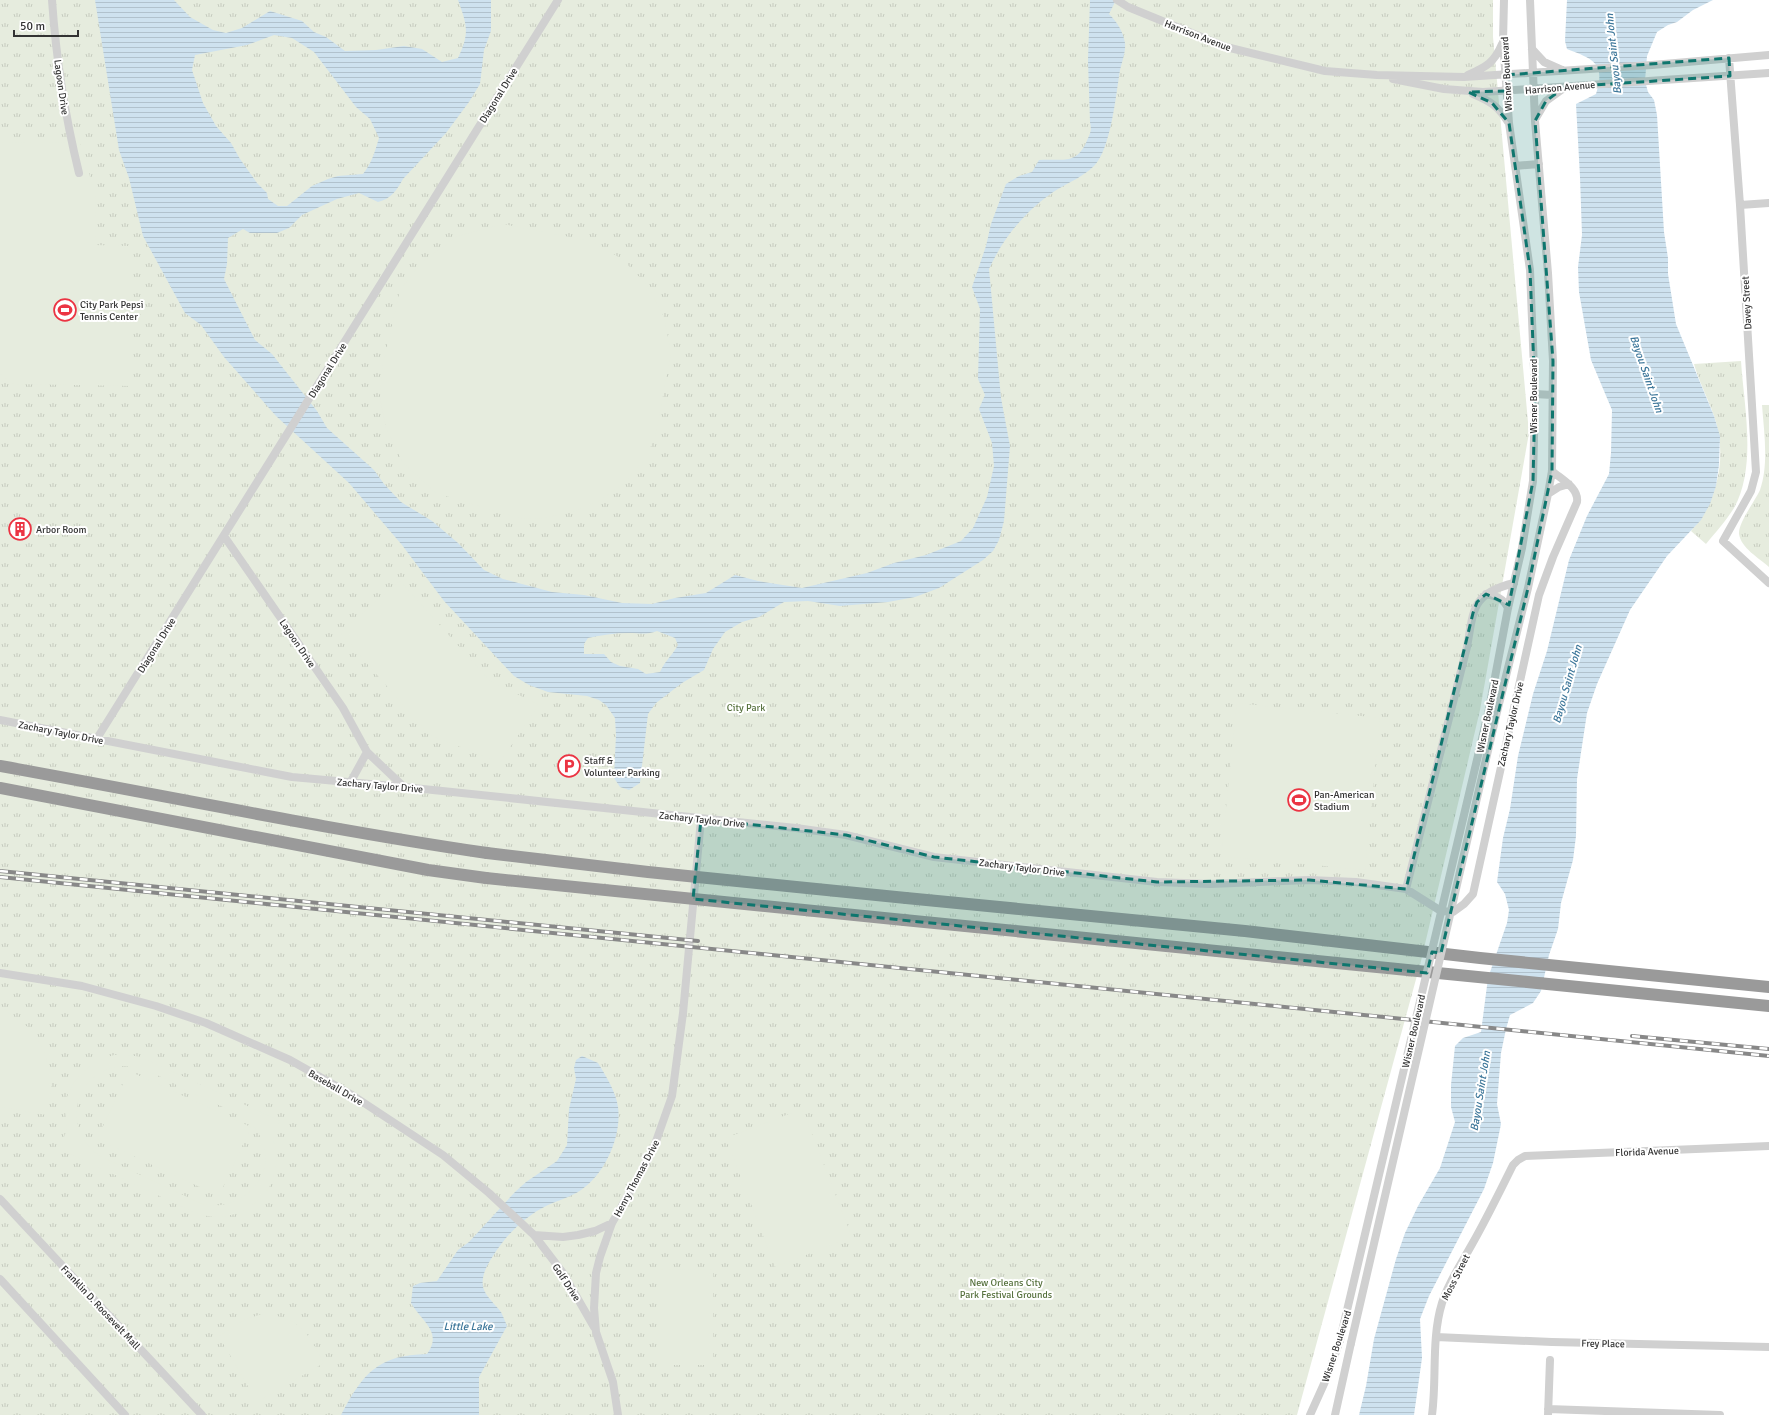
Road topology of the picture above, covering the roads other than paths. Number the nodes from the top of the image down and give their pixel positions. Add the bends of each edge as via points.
1 (52, 0) edge
2 (558, 0) edge
3 (1117, 0) edge
4 (1504, 0) edge
5 (1530, 0) edge
6 (1503, 41) junction
7 (1532, 49) junction
8 (1769, 55) edge
9 (1729, 58) junction
10 (1564, 70) junction
11 (1533, 73) junction
12 (1769, 73) edge
13 (1377, 75) junction
14 (1505, 75) junction
15 (1730, 76) junction
16 (1464, 77) junction
17 (1565, 87) junction
18 (1534, 89) junction
19 (1506, 91) junction
20 (1468, 92) junction
21 (1536, 121) junction
22 (1509, 123) junction
23 (1539, 164) junction
24 (1515, 166) junction
25 (79, 173) dead end
26 (1769, 203) edge
27 (1740, 205) junction
28 (1535, 394) junction
29 (1552, 395) junction
30 (1552, 471) junction
31 (1569, 484) junction
32 (1548, 494) junction
33 (224, 536) junction
34 (1514, 583) junction
35 (1769, 583) edge
36 (1486, 594) junction
37 (1508, 608) junction
38 (0, 720) edge
39 (96, 740) junction
40 (367, 752) junction
41 (0, 766) edge
42 (350, 783) junction
43 (404, 787) junction
44 (0, 788) edge
45 (701, 818) junction
46 (1406, 889) junction
47 (0, 973) edge
48 (1769, 987) edge
49 (1769, 1006) edge
50 (1769, 1146) edge
51 (1525, 1156) joint
52 (0, 1199) edge
53 (612, 1223) junction
54 (534, 1235) junction
55 (0, 1279) edge
56 (596, 1332) junction
57 (1436, 1338) junction
58 (1769, 1347) edge
59 (1550, 1360) dead end
60 (1548, 1412) edge
61 (125, 1415) edge
62 (202, 1415) edge
63 (618, 1415) edge
64 (1310, 1415) edge
65 (1335, 1415) edge
66 (1432, 1415) edge
67 (1720, 1415) edge

1 - 25 street, Lagoon Drive via 54,37 67,124
2 - 33 street, Diagonal Drive
3 - 13 street, Harrison Avenue via 1128,7 1226,47 1325,71
4 - 6 street, Wisner Boulevard
5 - 7 street, Wisner Boulevard
6 - 14 street, Wisner Boulevard
6 - 16 street via 1498,53 1488,65
7 - 10 street via 1544,62
7 - 11 street, Wisner Boulevard
8 - 9 street, Harrison Avenue
9 - 10 street, Harrison Avenue
9 - 15 street, Davey Street
10 - 11 street, Harrison Avenue
11 - 14 street, Harrison Avenue
11 - 18 street, Wisner Boulevard
12 - 15 street, Harrison Avenue
13 - 16 street, Harrison Avenue
13 - 20 street, Harrison Avenue via 1419,85
14 - 16 street, Harrison Avenue
14 - 19 street, Wisner Boulevard
15 - 17 street, Harrison Avenue
15 - 27 street, Davey Street
17 - 18 street, Harrison Avenue
17 - 21 street via 1546,101
18 - 19 street, Harrison Avenue
18 - 21 street, Wisner Boulevard
19 - 20 street, Harrison Avenue
19 - 22 street, Wisner Boulevard
20 - 22 street via 1492,103 1501,110
21 - 23 street, Wisner Boulevard
22 - 24 street, Wisner Boulevard
23 - 24 street
23 - 29 street, Wisner Boulevard via 1553,361
24 - 28 street, Wisner Boulevard via 1530,270
26 - 27 street
27 - 35 street, Davey Street via 1756,472 1751,490 1723,541
28 - 29 street
28 - 34 street, Wisner Boulevard via 1533,481
29 - 30 street, Wisner Boulevard
30 - 31 street
30 - 32 street, Wisner Boulevard
31 - 32 street
31 - 46 street, Zachary Taylor Drive via 1578,497 1577,502 1539,595 1473,894 1453,912 1442,911
32 - 65 street, Wisner Boulevard, bridge
33 - 39 street, Diagonal Drive
33 - 40 street, Lagoon Drive via 342,708
34 - 36 street
34 - 37 street, Wisner Boulevard
36 - 37 street via 1505,602
36 - 46 street via 1478,602 1473,613
37 - 64 street, Wisner Boulevard, bridge via 1489,709 1340,1340
38 - 39 street, Zachary Taylor Drive
39 - 42 street, Zachary Taylor Drive via 292,777
40 - 42 street
40 - 43 street, Lagoon Drive
41 - 48 highway, bridge via 279,819 487,853
42 - 43 street, Zachary Taylor Drive
43 - 45 street, Zachary Taylor Drive
44 - 49 highway, bridge via 428,870 486,878
45 - 46 street, Zachary Taylor Drive via 846,835 934,857 1157,882 1210,884 1309,880 1356,882
45 - 53 street, Henry Thomas Drive via 683,1013 672,1096 654,1146
47 - 54 street, Baseball Drive via 82,986 156,1006 206,1023 290,1060 352,1095 443,1155
50 - 51 street, Florida Avenue
51 - 57 street, Moss Street via 1513,1165 1446,1291 1441,1304
52 - 62 street, Franklin D. Roosevelt Mall
53 - 54 street via 578,1235
53 - 56 street, Henry Thomas Drive via 596,1273
54 - 56 street, Golf Drive via 563,1273
55 - 61 street
56 - 63 street, Henry Thomas Drive via 613,1382
57 - 58 street, Frey Place
57 - 66 street, Moss Street
59 - 60 street
60 - 67 street

